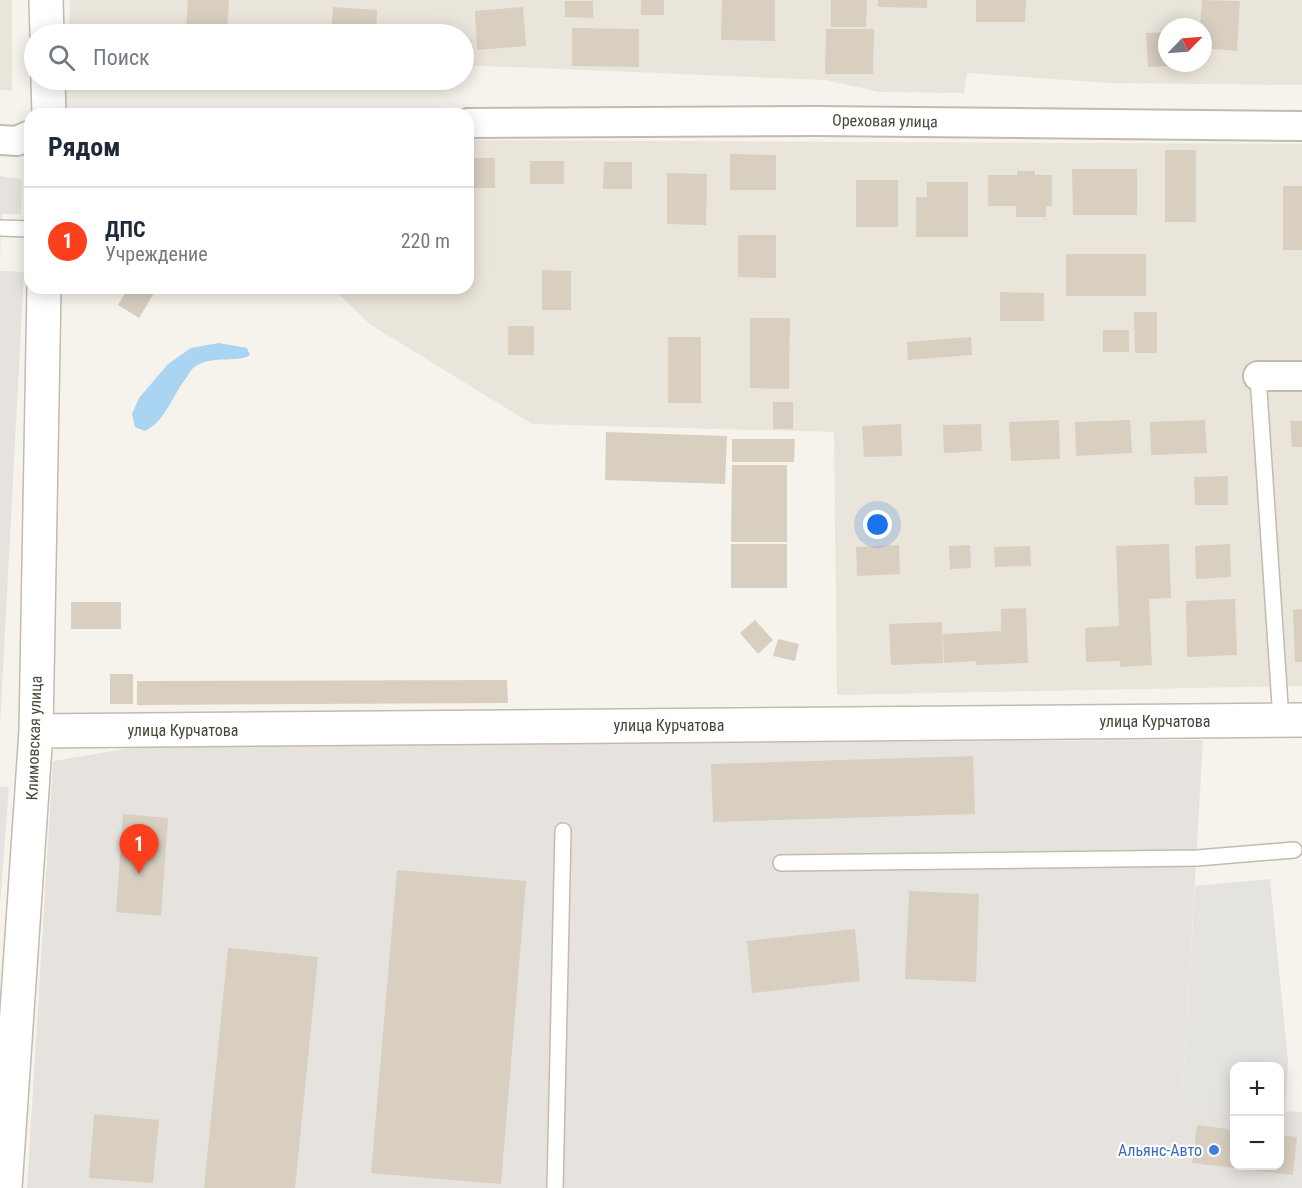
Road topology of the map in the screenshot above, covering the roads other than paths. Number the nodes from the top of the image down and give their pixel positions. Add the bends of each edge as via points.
1 (46, 0) edge
2 (47, 24) edge
3 (48, 90) edge
4 (49, 108) edge
5 (474, 123) edge
6 (1302, 126) edge
7 (24, 138) edge
8 (0, 140) edge
9 (0, 228) edge
10 (24, 229) edge
11 (44, 294) edge
12 (1258, 376) joint
13 (1302, 376) edge
14 (1292, 720) edge
15 (36, 731) junction
16 (562, 831) dead end
17 (1294, 850) dead end
18 (782, 863) dead end
19 (10, 976) edge
20 (4, 1132) edge
21 (5, 1188) edge
22 (555, 1188) edge

1 - 2 street
3 - 4 street
5 - 6 street, Ореховая улица via 816,121
7 - 8 street
9 - 10 lane
11 - 15 street, Климовская улица
12 - 13 street
12 - 14 lane
14 - 15 street, улица Курчатова
15 - 19 street, Климовская улица
16 - 22 lane
17 - 18 lane via 1197,858
19 - 20 street, Климовская улица
20 - 21 street, Климовская улица

